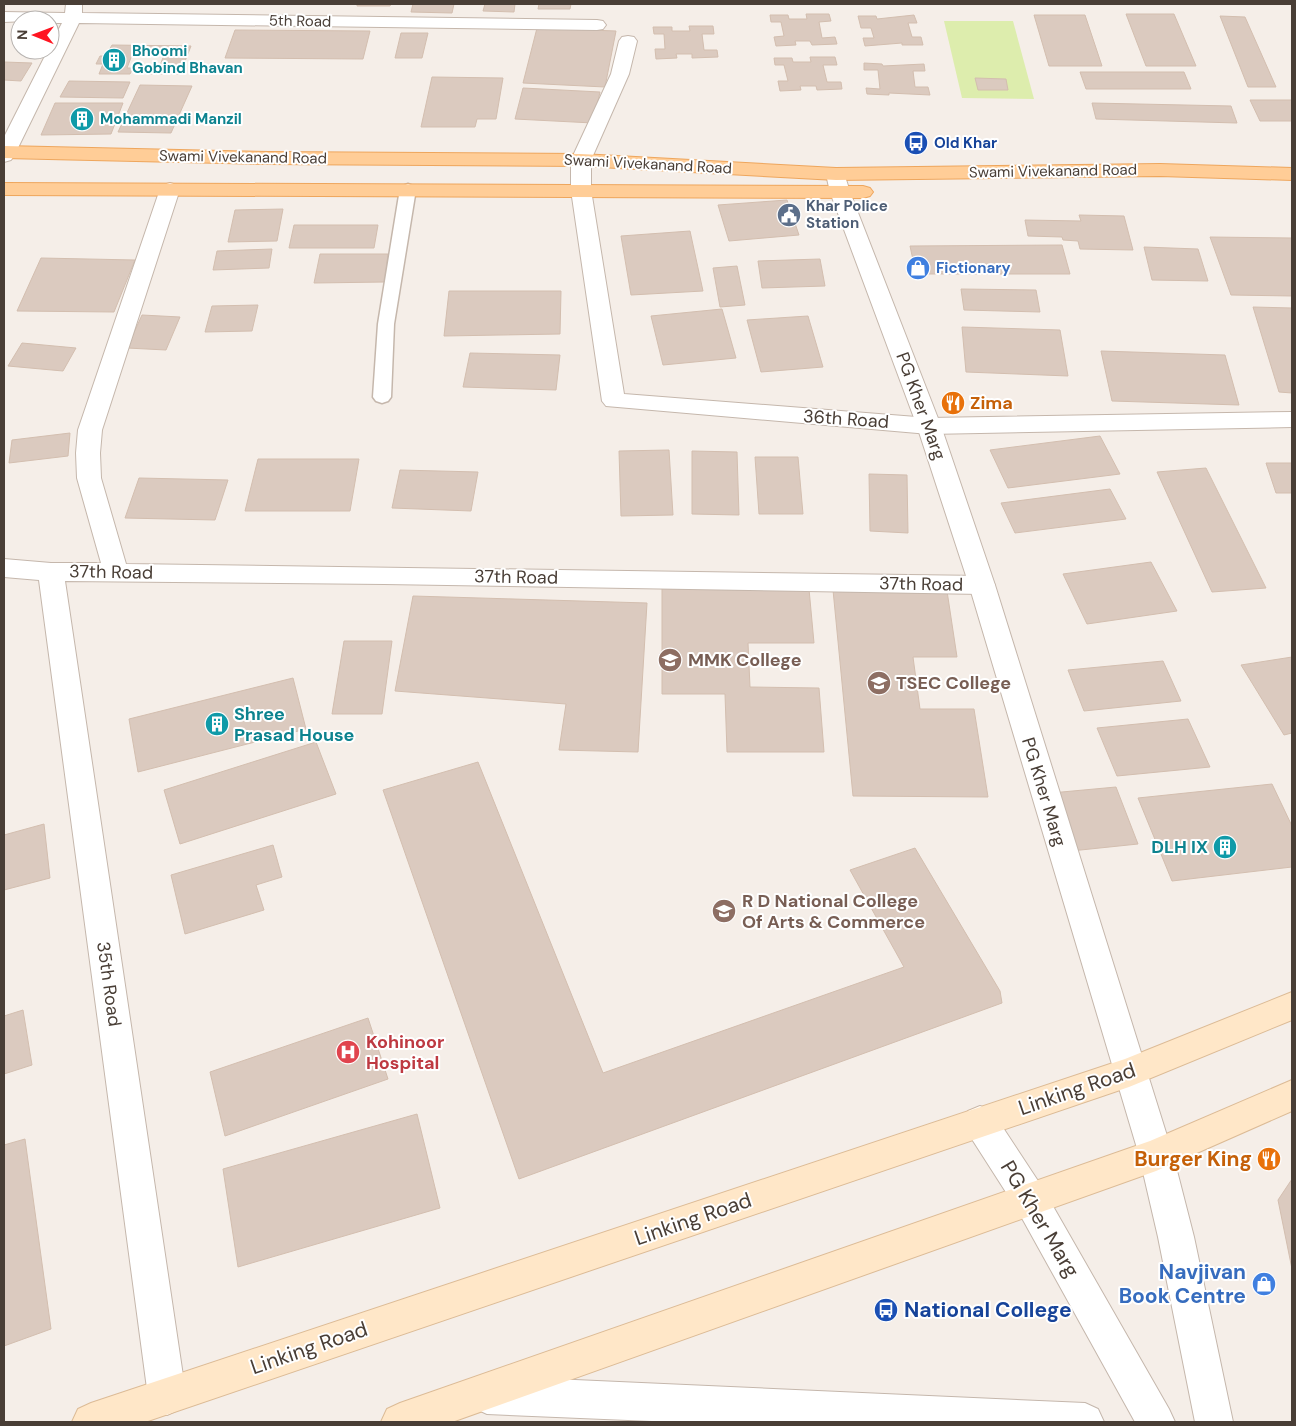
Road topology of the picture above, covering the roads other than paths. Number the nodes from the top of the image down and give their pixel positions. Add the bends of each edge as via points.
1 (73, 11) edge
2 (4, 17) edge
3 (597, 25) dead end
4 (628, 41) dead end
5 (4, 153) edge
6 (581, 160) junction
7 (1292, 174) edge
8 (838, 183) junction
9 (4, 189) edge
10 (170, 189) junction
11 (408, 189) junction
12 (581, 190) junction
13 (1292, 192) edge
14 (382, 398) dead end
15 (1292, 420) edge
16 (929, 426) junction
17 (4, 568) edge
18 (51, 572) junction
19 (116, 572) junction
20 (982, 585) junction
21 (1292, 1006) edge
22 (1129, 1072) junction
23 (1292, 1095) edge
24 (980, 1122) junction
25 (1156, 1155) junction
26 (1030, 1200) junction
27 (479, 1394) junction
28 (167, 1396) junction
29 (91, 1422) edge
30 (400, 1422) edge
31 (1085, 1422) edge
32 (1156, 1422) edge
33 (1214, 1422) edge

1 - 2 street, 5th Road
1 - 3 street, 5th Road
1 - 5 street
4 - 6 street via 620,74
5 - 6 main road, Swami Vivekanand Road
6 - 8 main road, Swami Vivekanand Road
6 - 12 street
7 - 8 main road, Swami Vivekanand Road via 1160,170
8 - 12 main road, Swami Vivekanand Road
8 - 13 main road, Swami Vivekanand Road
8 - 16 street, PG Kher Marg
9 - 10 main road, Swami Vivekanand Road
10 - 11 main road, Swami Vivekanand Road
10 - 19 street via 90,430 89,478
11 - 12 main road, Swami Vivekanand Road
11 - 14 lane via 386,324
12 - 16 street, 36th Road via 614,401
15 - 16 street, 36th Road
16 - 20 street, PG Kher Marg
17 - 18 street, 37th Road
18 - 19 street, 37th Road
18 - 28 street, 35th Road
19 - 20 street, 37th Road
20 - 22 street, PG Kher Marg
21 - 22 main road, Linking Road
22 - 24 main road, Linking Road
22 - 25 street, PG Kher Marg
23 - 25 main road
24 - 26 street, PG Kher Marg
24 - 28 main road, Linking Road
25 - 26 main road
25 - 33 street, PG Kher Marg
26 - 27 main road
26 - 32 street, PG Kher Marg
27 - 30 main road
27 - 31 street
28 - 29 main road, Linking Road

